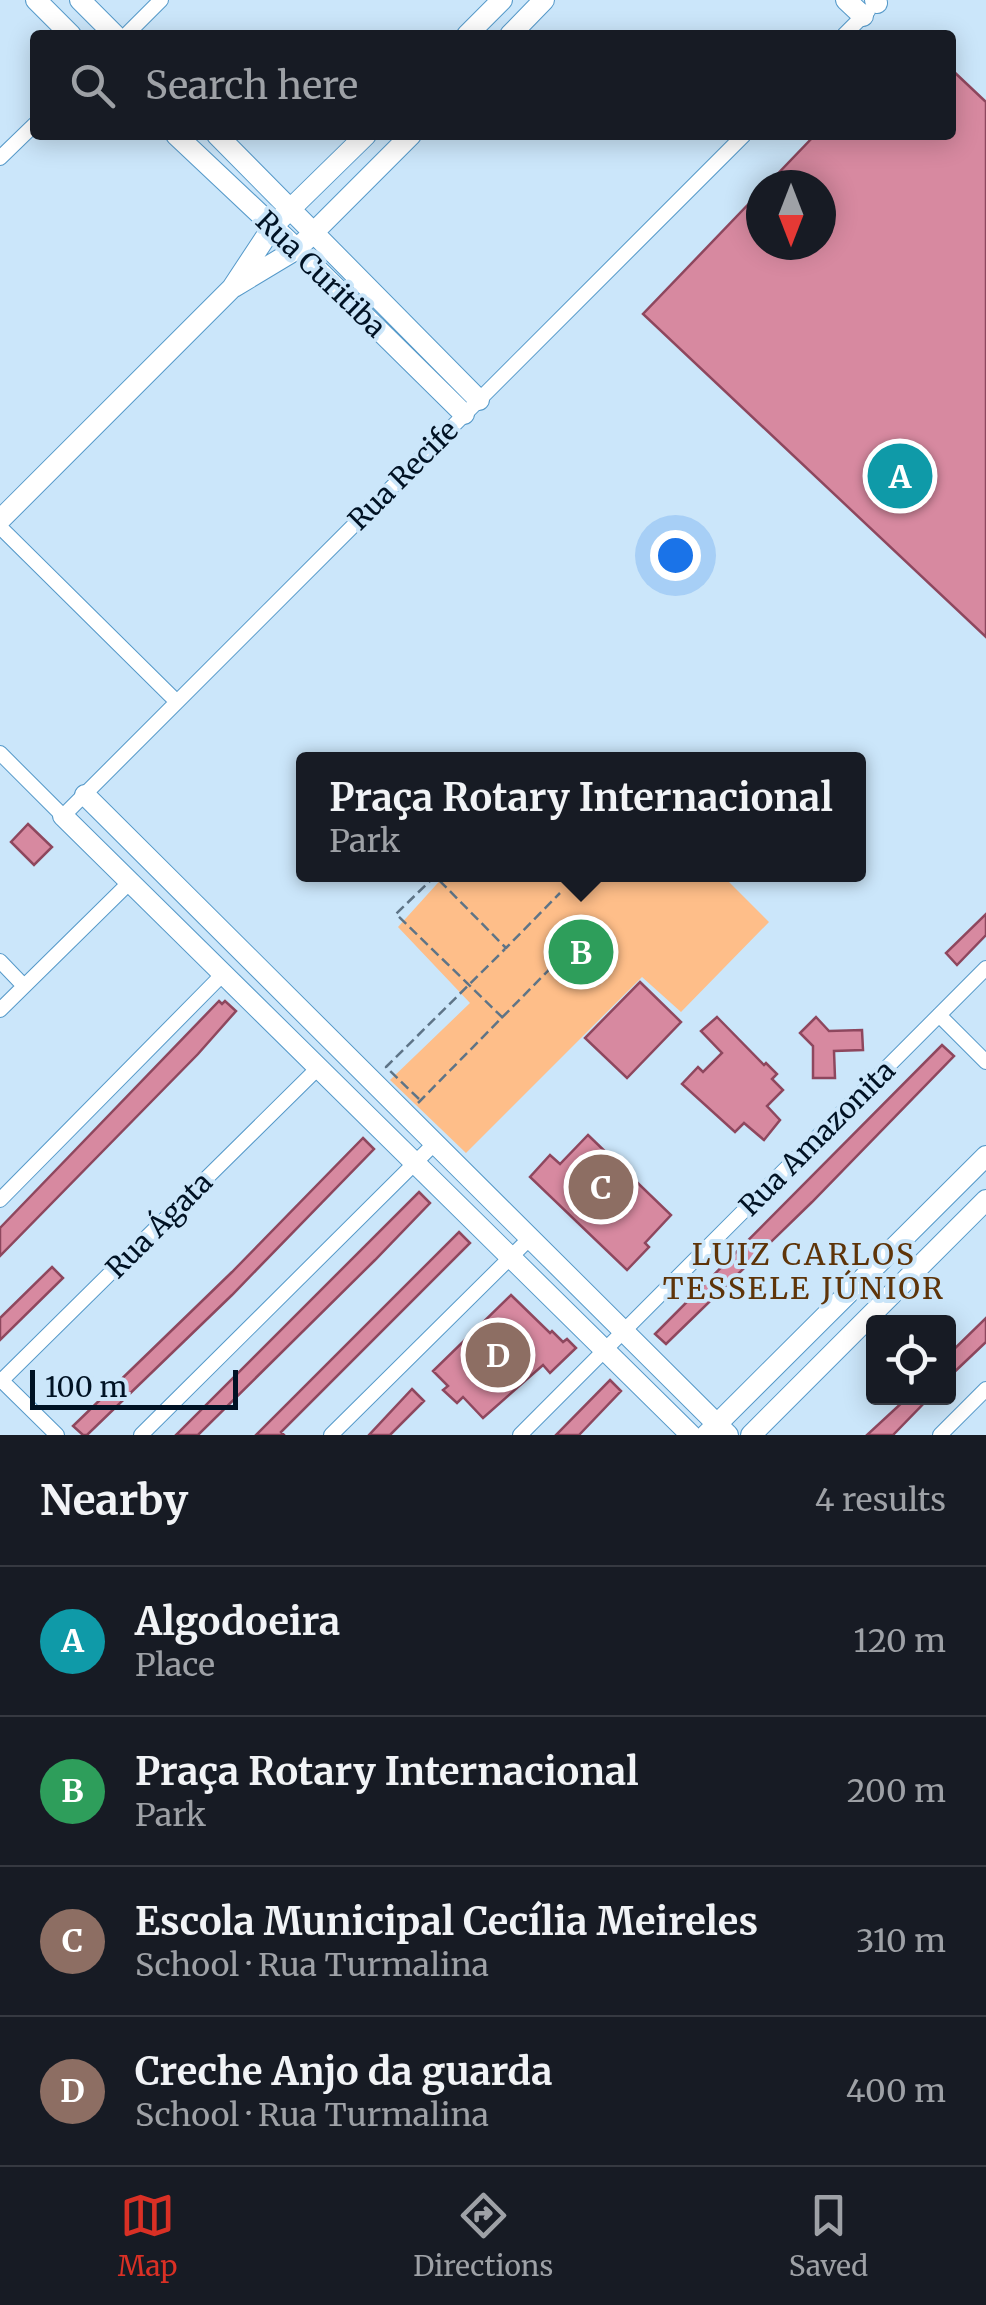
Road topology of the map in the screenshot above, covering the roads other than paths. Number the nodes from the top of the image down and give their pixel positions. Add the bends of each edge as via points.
1 (36, 0) edge
2 (80, 0) edge
3 (161, 0) edge
4 (502, 0) edge
5 (544, 0) edge
6 (846, 0) edge
7 (874, 5) edge
8 (67, 30) edge
9 (111, 30) edge
10 (131, 30) edge
11 (472, 30) edge
12 (515, 30) edge
13 (849, 30) edge
14 (30, 129) edge
15 (181, 140) edge
16 (222, 140) edge
17 (361, 140) edge
18 (406, 140) edge
19 (739, 140) edge
20 (0, 158) edge
21 (291, 208) junction
22 (272, 226) junction
23 (314, 232) junction
24 (304, 256) junction
25 (232, 288) junction
26 (472, 407) junction
27 (0, 524) edge
28 (177, 702) junction
29 (0, 754) edge
30 (85, 795) junction
31 (62, 816) junction
32 (130, 882) junction
33 (0, 961) edge
34 (986, 968) edge
35 (222, 974) junction
36 (24, 986) junction
37 (0, 1010) edge
38 (939, 1015) junction
39 (986, 1062) edge
40 (318, 1068) junction
41 (435, 1143) junction
42 (986, 1156) edge
43 (415, 1163) junction
44 (0, 1200) edge
45 (986, 1200) edge
46 (530, 1238) junction
47 (510, 1256) junction
48 (625, 1332) junction
49 (606, 1351) junction
50 (1, 1381) edge
51 (986, 1389) edge
52 (717, 1431) edge
53 (57, 1435) edge
54 (141, 1435) edge
55 (331, 1435) edge
56 (520, 1435) edge
57 (691, 1435) edge
58 (751, 1435) edge
59 (940, 1435) edge

1 - 8 street
2 - 9 street
3 - 10 street
4 - 11 street
5 - 12 street
6 - 7 street
7 - 13 street
14 - 20 street
15 - 22 street, Rua Curitiba
16 - 21 street, Rua Curitiba
17 - 21 street
18 - 23 street
19 - 26 street, Rua Recife
21 - 22 street
21 - 23 street, Rua Curitiba
22 - 24 street, Rua Curitiba
22 - 25 street
23 - 24 street
23 - 26 street, Rua Curitiba
24 - 25 street
24 - 26 street, Rua Curitiba
25 - 27 street
26 - 28 street, Rua Recife
27 - 28 street
28 - 30 street, Rua Recife
29 - 31 street
30 - 31 street, Rua Recife
30 - 41 street via 414,1108
31 - 32 street
32 - 35 street
32 - 36 street
33 - 36 street
34 - 38 street, Rua Amazonita
35 - 40 street
35 - 44 street
36 - 37 street
38 - 39 street
38 - 48 street, Rua Amazonita
40 - 43 street
40 - 50 street, Rua Ágata
41 - 43 street
41 - 46 street
42 - 52 street
43 - 47 street
43 - 54 street
45 - 58 street
46 - 47 street
46 - 48 street
47 - 49 street
47 - 55 street
48 - 49 street, Rua Amazonita
48 - 52 street
49 - 56 street, Rua Amazonita
49 - 57 street
50 - 53 street
51 - 59 street

